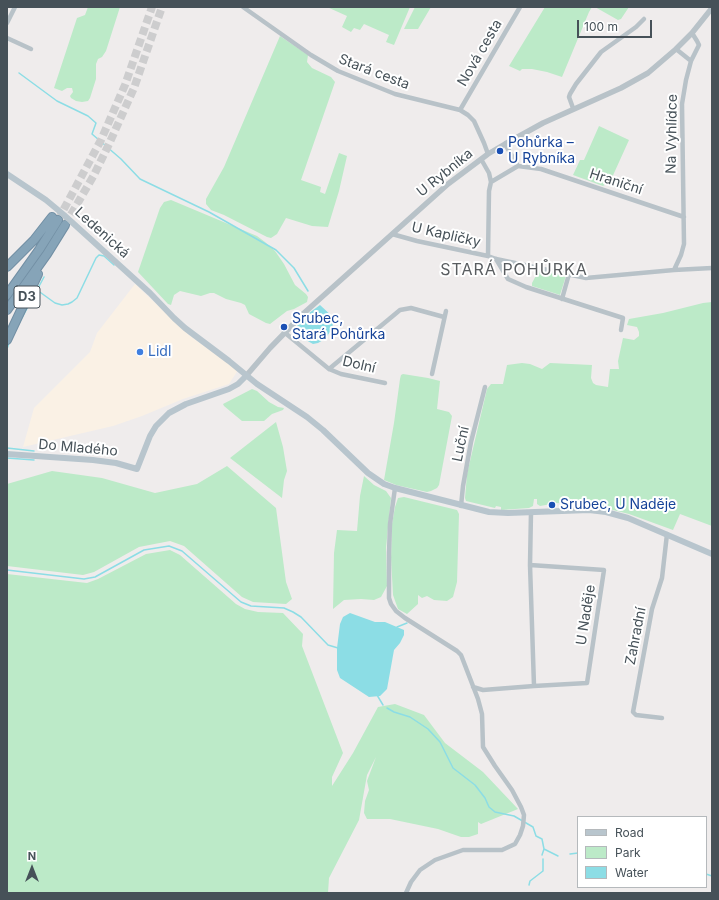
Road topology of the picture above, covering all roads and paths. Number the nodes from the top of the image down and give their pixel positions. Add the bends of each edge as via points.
1 (14, 7) edge
2 (243, 7) edge
3 (520, 7) edge
4 (712, 8) edge
5 (644, 19) dead end
6 (7, 23) edge
7 (692, 33) junction
8 (7, 38) edge
9 (31, 49) dead end
10 (676, 49) junction
11 (691, 61) junction
12 (573, 108) junction
13 (460, 110) junction
14 (505, 144) junction
15 (488, 154) junction
16 (481, 159) junction
17 (518, 166) junction
18 (7, 174) edge
19 (491, 182) junction
20 (684, 217) junction
21 (65, 225) tunnel mouth
22 (392, 234) junction
23 (47, 254) junction
24 (488, 256) junction
25 (496, 259) junction
26 (7, 267) edge
27 (712, 268) edge
28 (674, 270) junction
29 (569, 274) junction
30 (7, 296) edge
31 (562, 299) junction
32 (7, 310) edge
33 (446, 311) dead end
34 (444, 318) junction
35 (621, 330) dead end
36 (284, 332) junction
37 (7, 340) edge
38 (329, 369) junction
39 (432, 374) dead end
40 (246, 376) junction
41 (385, 383) dead end
42 (485, 387) dead end
43 (7, 454) edge
44 (395, 488) junction
45 (461, 506) junction
46 (531, 512) junction
47 (667, 534) junction
48 (712, 554) edge
49 (530, 565) junction
50 (534, 686) junction
51 (473, 687) junction
52 (662, 718) dead end
53 (406, 893) edge

1 - 6 street
2 - 13 street, Stará cesta via 338,71 395,94
3 - 13 street, Nová cesta
4 - 7 street
5 - 12 street via 601,52 570,94
7 - 10 street, U Rybníka
7 - 11 street, Na Vyhlídce via 699,45
8 - 9 street
10 - 11 street
10 - 12 street, U Rybníka via 648,73 621,88
11 - 20 street, Na Vyhlídce via 682,104
12 - 14 street, U Rybníka
13 - 15 street, Stará cesta via 474,120
14 - 15 street, U Rybníka
14 - 17 street
15 - 16 street, U Rybníka
16 - 19 street
16 - 22 street, U Rybníka via 448,184
17 - 19 street
17 - 20 street, Hraniční via 541,169
18 - 40 main road, Ledenická via 64,215 174,318
19 - 24 street
20 - 28 street, Na Vyhlídce via 684,244
21 - 23 highway, D3
22 - 24 street, U Kapličky
22 - 36 street, U Rybníka
23 - 32 highway, D3
23 - 37 highway, D3
24 - 25 street, U Kapličky
25 - 29 street, U Kapličky
25 - 31 street, U Kapličky via 508,279
26 - 30 highway, D3 via 55,219 39,250
27 - 28 street
28 - 29 street, U Kapličky via 586,278
29 - 31 street
31 - 35 street, U Kapličky via 623,318
33 - 34 street
34 - 38 street, Dolní via 411,308 400,310
34 - 39 street
36 - 38 street, Dolní
36 - 40 street, U Rybníka
38 - 41 street, Dolní
40 - 43 main road, Do Mladého via 229,389 186,404 169,413 150,436 137,469 93,460
40 - 44 main road, Ledenická via 323,430 368,473 380,482
42 - 45 street, Luční
44 - 45 main road, Ledenická
44 - 51 street via 390,524 391,604 405,618 457,650
45 - 46 main road, Ledenická via 489,512
46 - 47 main road, Ledenická via 606,512
46 - 49 street
47 - 48 main road, Ledenická
47 - 52 street, Zahradní via 662,578 652,609 633,712 636,715
49 - 50 street
49 - 50 street, U Naděje via 604,570 587,683
50 - 51 street, U Naděje via 483,690
51 - 53 street via 482,714 483,747 523,811 520,836 515,844 502,850 463,850 435,860 420,870

